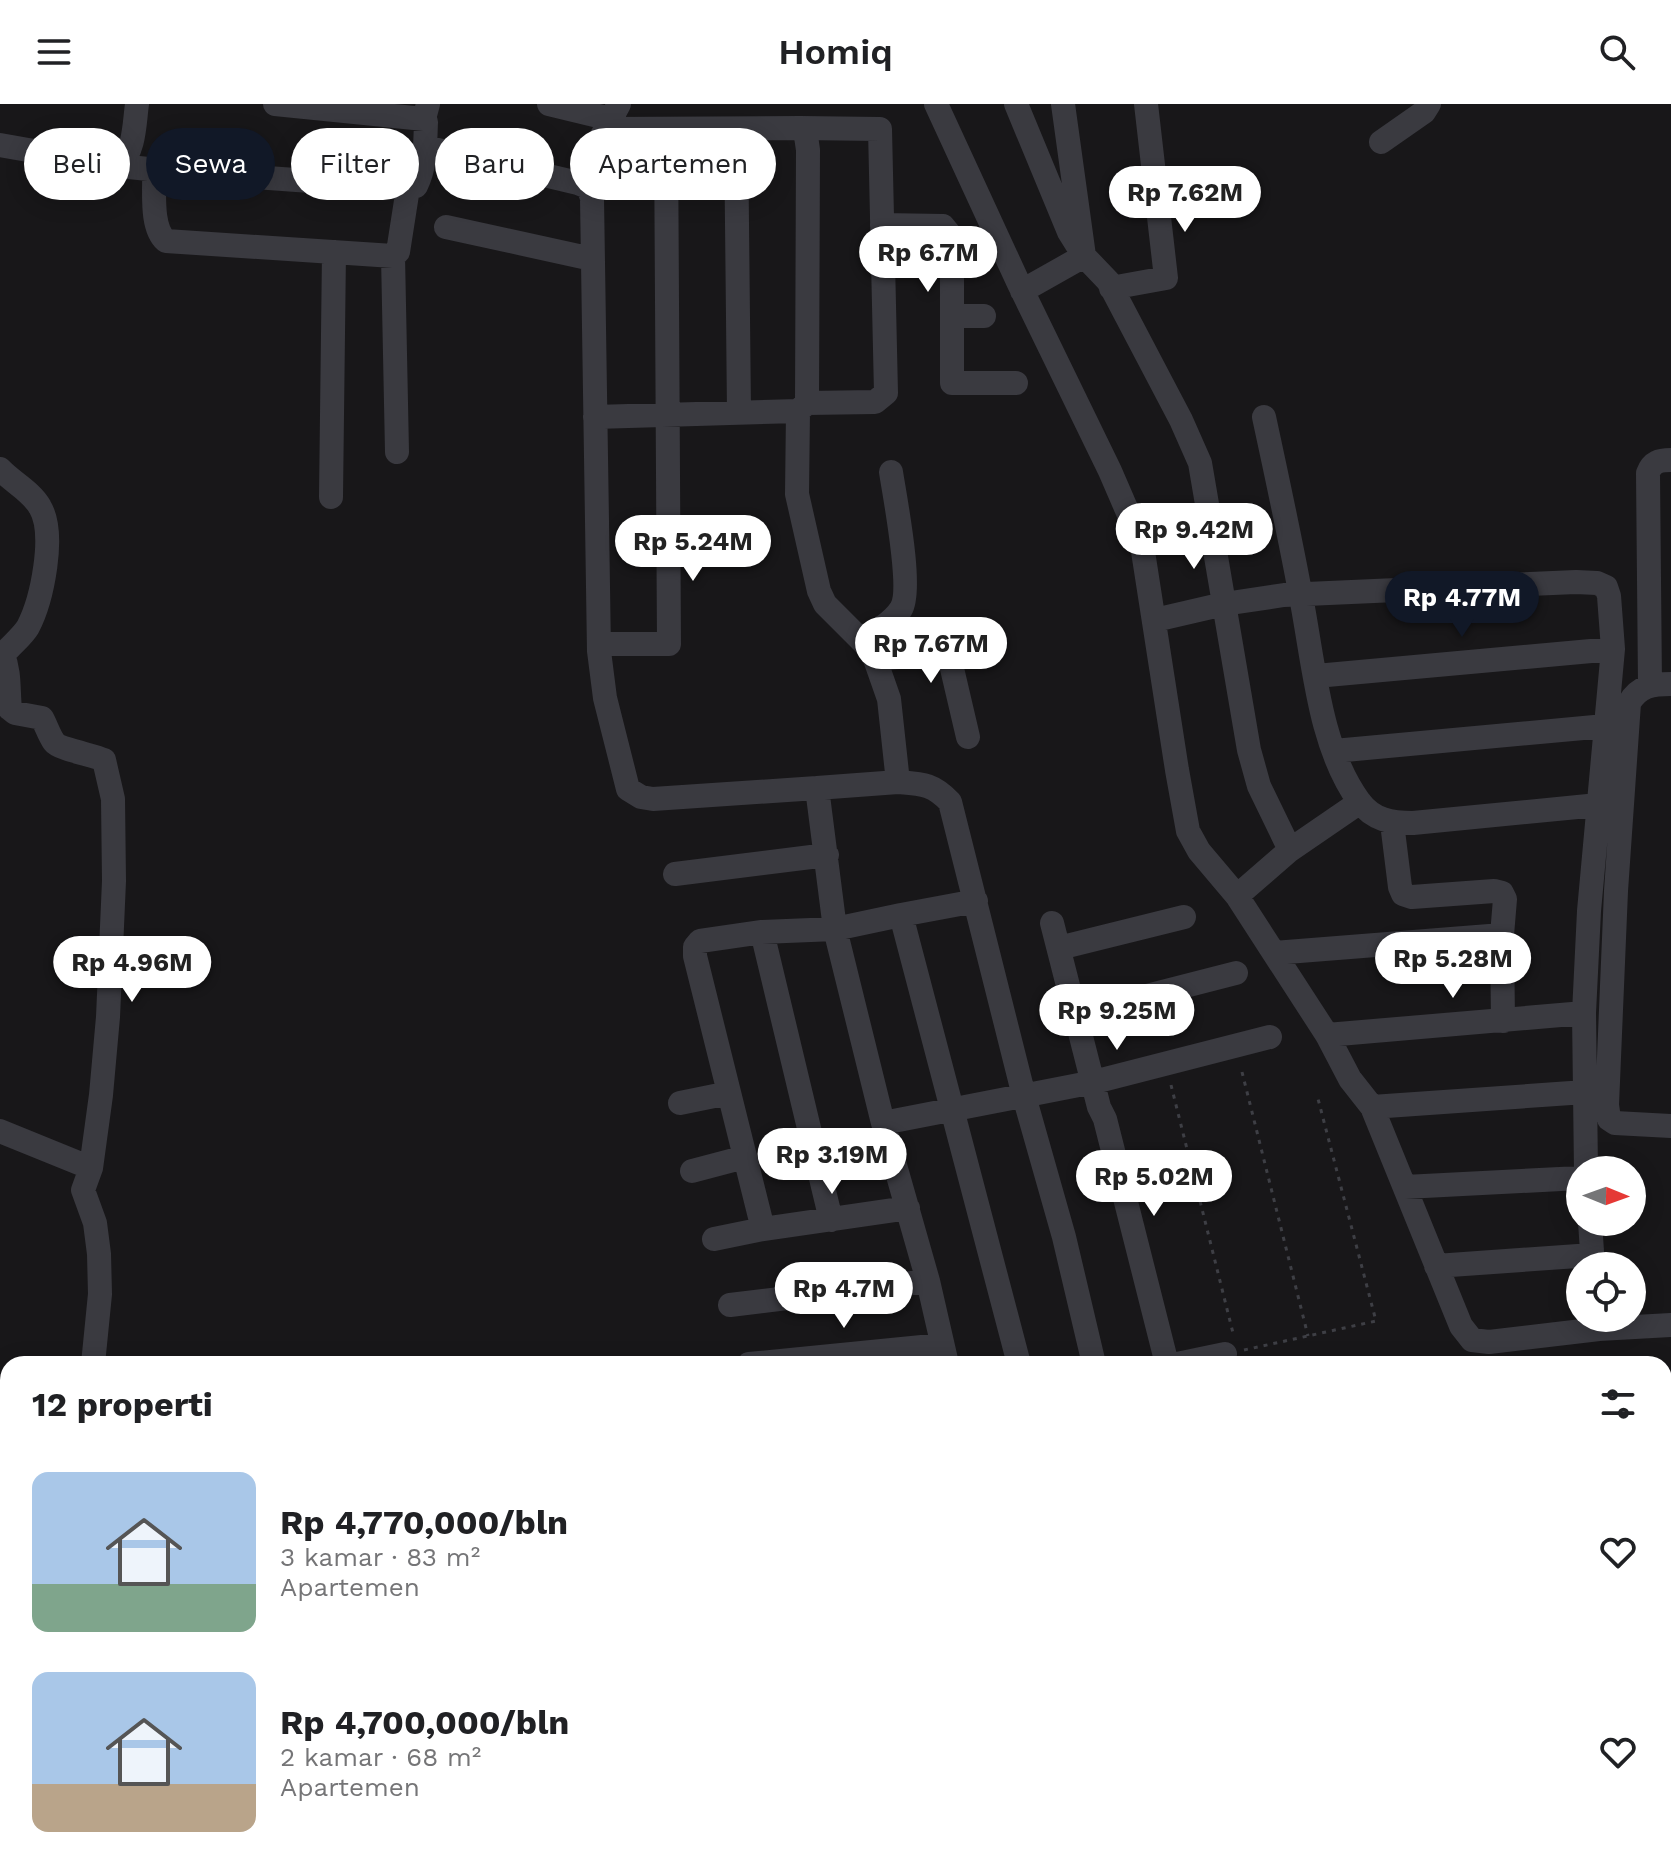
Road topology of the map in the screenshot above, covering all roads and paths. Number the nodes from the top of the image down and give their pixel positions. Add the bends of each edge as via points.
1 (137, 104) edge
2 (275, 104) edge
3 (549, 104) edge
4 (936, 104) edge
5 (1016, 104) edge
6 (1063, 104) edge
7 (1146, 104) edge
8 (1429, 104) edge
9 (426, 112) edge
10 (612, 118) edge
11 (657, 128) edge
12 (776, 128) edge
13 (800, 128) junction
14 (1381, 142) dead end
15 (0, 145) edge
16 (425, 147) junction
17 (130, 148) edge
18 (24, 149) edge
19 (419, 179) edge
20 (570, 183) edge
21 (155, 200) edge
22 (406, 200) edge
23 (592, 200) edge
24 (666, 200) edge
25 (737, 200) edge
26 (882, 225) junction
27 (446, 227) dead end
28 (334, 252) junction
29 (393, 256) junction
30 (1084, 256) junction
31 (592, 259) junction
32 (1111, 288) junction
33 (1022, 291) junction
34 (952, 316) junction
35 (984, 316) dead end
36 (1016, 383) dead end
37 (803, 407) junction
38 (739, 412) junction
39 (668, 414) junction
40 (595, 417) junction
41 (1264, 417) dead end
42 (397, 452) dead end
43 (1671, 460) edge
44 (0, 469) edge
45 (891, 472) dead end
46 (331, 497) dead end
47 (1301, 594) junction
48 (1224, 604) junction
49 (1155, 620) junction
50 (599, 644) junction
51 (1613, 649) junction
52 (868, 650) junction
53 (2, 654) edge
54 (1316, 676) junction
55 (1660, 685) edge
56 (1605, 726) junction
57 (968, 737) dead end
58 (1334, 751) junction
59 (898, 782) junction
60 (817, 788) junction
61 (1360, 802) junction
62 (1598, 805) junction
63 (1392, 823) junction
64 (1290, 850) junction
65 (827, 855) junction
66 (675, 874) dead end
67 (1237, 896) junction
68 (976, 901) junction
69 (901, 915) junction
70 (1184, 917) dead end
71 (1052, 923) dead end
72 (835, 929) junction
73 (762, 932) junction
74 (1502, 935) junction
75 (1059, 948) junction
76 (1274, 953) junction
77 (1236, 973) dead end
78 (1584, 1013) junction
79 (1076, 1014) junction
80 (1503, 1021) junction
81 (1327, 1035) junction
82 (1270, 1037) dead end
83 (1242, 1072) dead end
84 (1168, 1073) dead end
85 (1094, 1082) junction
86 (1585, 1092) junction
87 (729, 1093) junction
88 (1317, 1095) dead end
89 (1024, 1096) junction
90 (680, 1103) dead end
91 (1372, 1107) junction
92 (952, 1109) junction
93 (883, 1123) junction
94 (1671, 1126) edge
95 (0, 1131) edge
96 (1586, 1156) edge
97 (745, 1157) junction
98 (91, 1168) junction
99 (692, 1171) dead end
100 (1566, 1179) edge
101 (1405, 1187) junction
102 (908, 1208) junction
103 (831, 1220) junction
104 (763, 1229) junction
105 (714, 1239) dead end
106 (1566, 1261) edge
107 (1436, 1266) junction
108 (928, 1281) junction
109 (730, 1305) dead end
110 (1646, 1324) edge
111 (1671, 1325) edge
112 (1566, 1329) edge
113 (1308, 1336) junction
114 (1231, 1353) junction
115 (945, 1354) edge
116 (94, 1356) edge
117 (906, 1356) edge
118 (1017, 1356) edge
119 (1092, 1356) edge
120 (1165, 1356) edge
121 (1216, 1356) edge

1 - 17 street
2 - 9 street
3 - 10 street
4 - 33 street
5 - 30 street
6 - 30 street
7 - 32 street via 1166,278
8 - 14 street
9 - 16 street
10 - 11 street
12 - 13 street
13 - 26 street via 880,129
13 - 37 street via 808,150
15 - 18 street
16 - 19 street
16 - 20 street
21 - 28 street via 159,235 166,241
22 - 29 street
23 - 31 street
24 - 39 street
25 - 38 street
26 - 34 street via 943,226 952,237
26 - 37 street via 886,393 875,402
27 - 31 street
28 - 29 street
28 - 46 street
29 - 42 street
30 - 32 street
30 - 33 street
31 - 40 street
32 - 48 street via 1200,463
33 - 49 street via 1142,545
34 - 35 street
34 - 36 street via 952,383
37 - 38 street
37 - 52 street via 797,494 819,591
38 - 39 street
39 - 40 street
39 - 50 street via 669,644
40 - 50 street
41 - 47 street
43 - 55 street via 1654,463 1648,473
44 - 53 street via 39,504 48,538 35,610 23,635
45 - 52 street via 906,596 897,616
47 - 48 street
47 - 51 street via 1597,583 1609,596
47 - 54 street
48 - 49 street
48 - 64 street via 1249,750 1259,786
49 - 67 street via 1188,831
50 - 60 street via 605,698 628,789 653,799
51 - 54 street
51 - 56 street
52 - 57 street via 943,655 950,660
52 - 59 street via 889,699
53 - 98 street via 10,709 42,718 61,747 104,760 113,799 108,1017
54 - 58 street via 1322,719
55 - 94 street via 1642,688 1629,703 1607,1105 1615,1123
56 - 58 street
56 - 62 street
58 - 61 street
59 - 60 street
59 - 68 street via 938,789 950,802
60 - 65 street
61 - 63 street
61 - 64 street
62 - 63 street
62 - 78 street
63 - 74 street via 1403,894 1502,893
64 - 67 street
65 - 66 street
65 - 72 street
67 - 76 street
68 - 69 street
68 - 89 street
69 - 72 street
69 - 92 street
70 - 75 street
71 - 75 street
72 - 73 street
72 - 93 street
73 - 87 street via 700,941 695,947
73 - 103 street
74 - 76 street
74 - 80 street
75 - 79 street
76 - 81 street
77 - 79 street
78 - 80 street
78 - 86 street
79 - 85 street
80 - 81 street
81 - 91 street
82 - 85 street
83 - 113 path
84 - 114 path
85 - 89 street
85 - 120 street
86 - 91 street
86 - 96 street
87 - 90 street
87 - 97 street
88 - 113 path via 1376,1321
89 - 92 street
89 - 119 street
91 - 101 street
92 - 93 street
92 - 118 street
93 - 102 street
95 - 98 street
97 - 99 street
97 - 104 street
98 - 116 street via 83,1190 99,1254
100 - 101 street
101 - 107 street
102 - 103 street
102 - 108 street
103 - 104 street
104 - 105 street
106 - 107 street
107 - 112 street via 1472,1340 1489,1342
108 - 109 street
108 - 115 street
110 - 111 street
113 - 114 path
114 - 121 street
115 - 117 street

